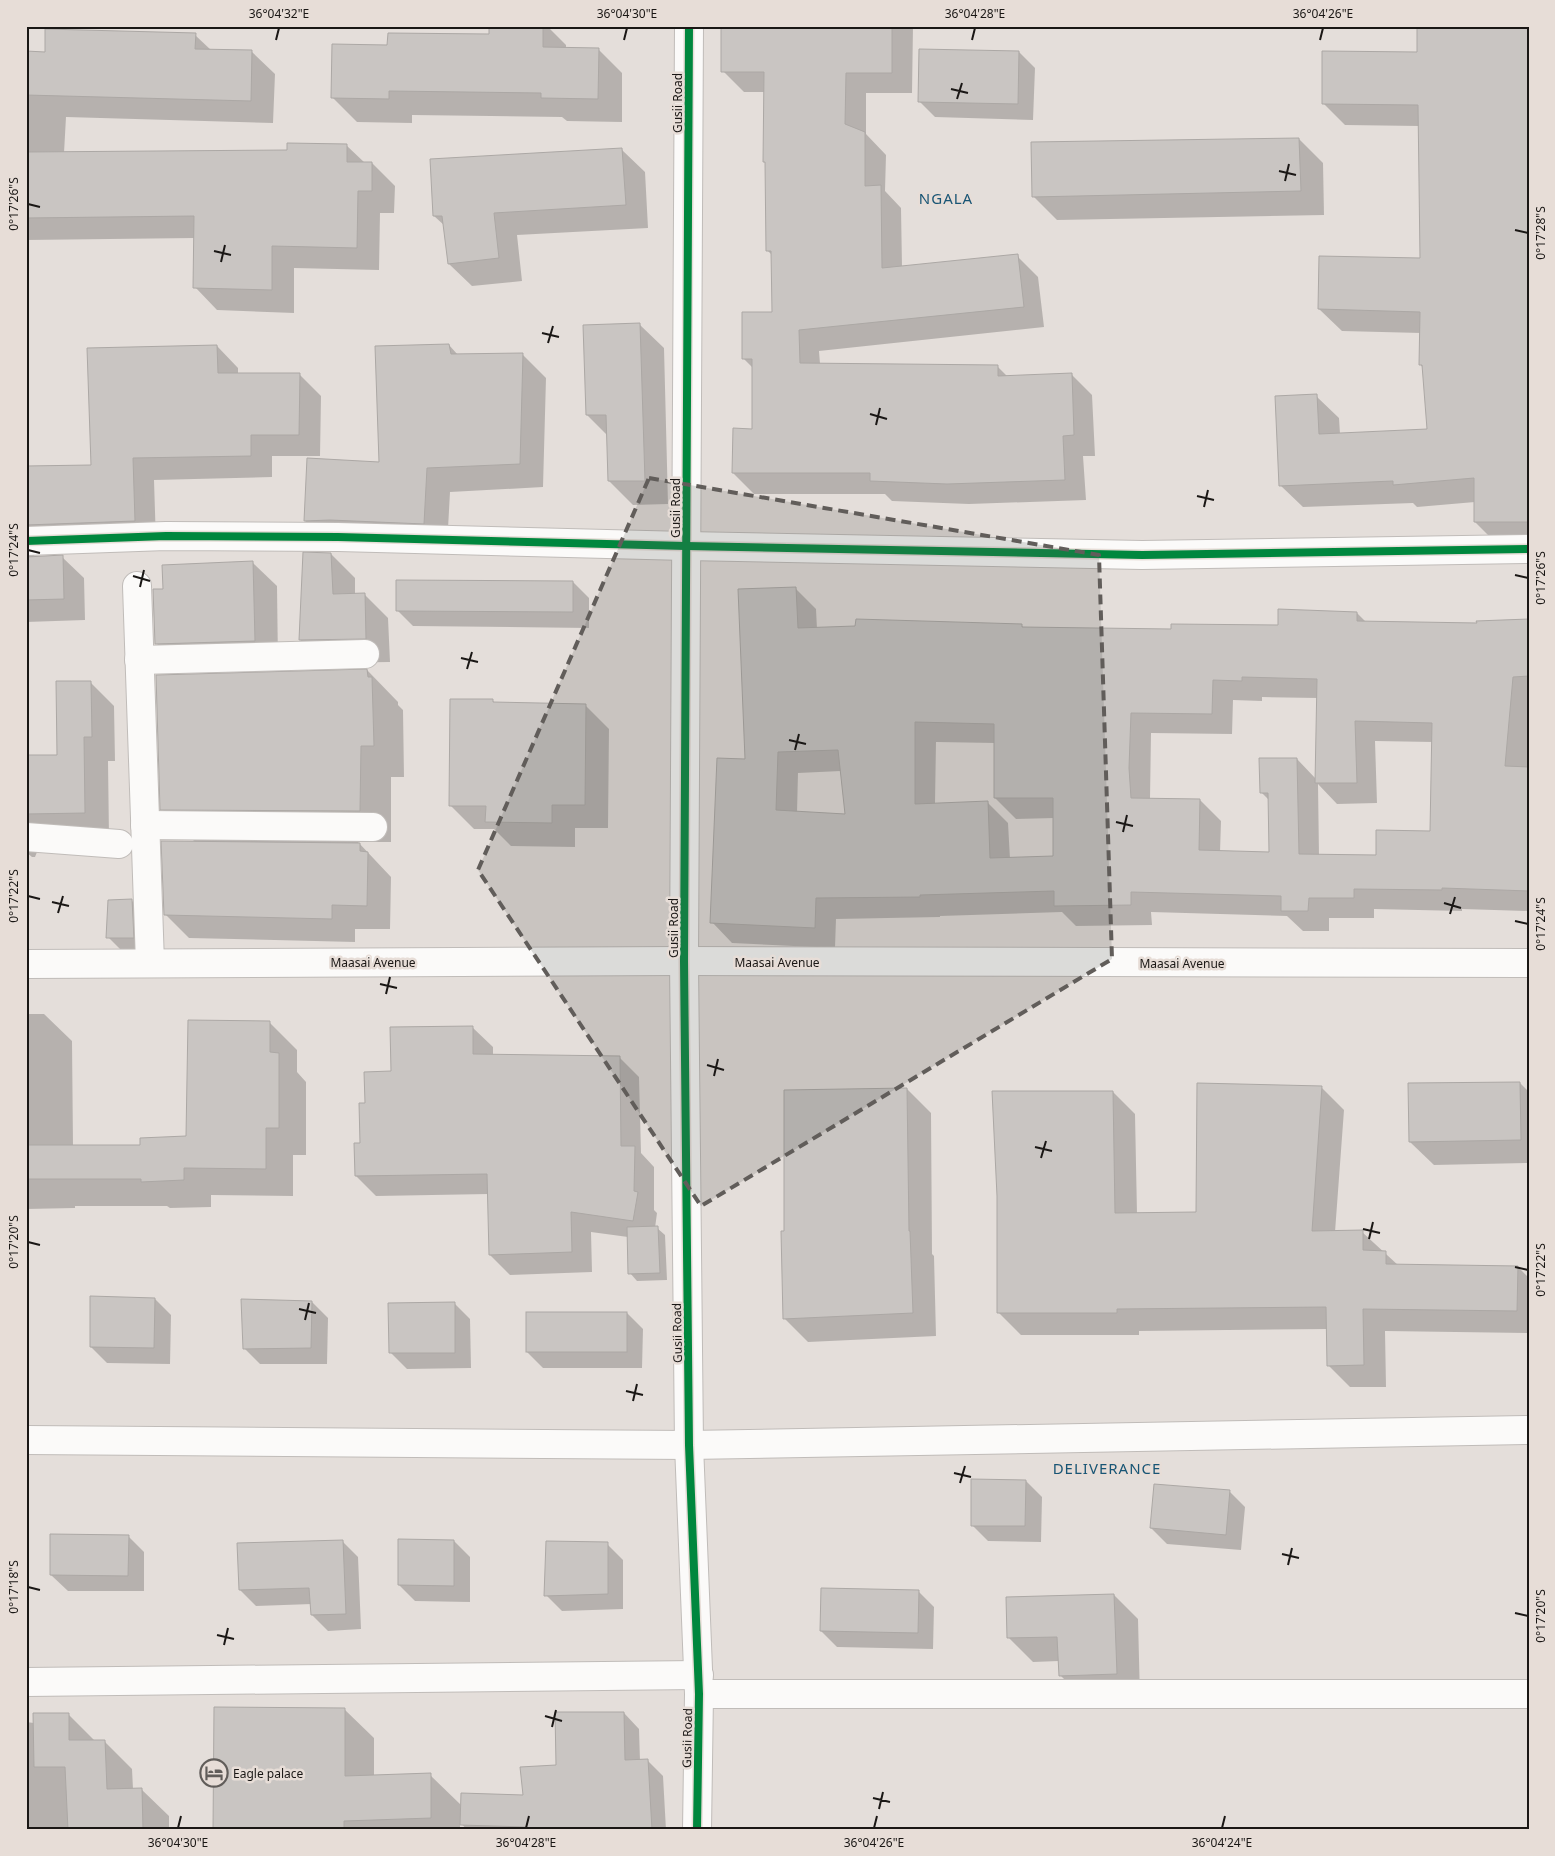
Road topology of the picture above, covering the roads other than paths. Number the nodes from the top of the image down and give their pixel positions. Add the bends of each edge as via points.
1 (689, 26) edge
2 (26, 541) edge
3 (686, 546) junction
4 (1529, 549) edge
5 (137, 586) dead end
6 (365, 654) dead end
7 (139, 660) junction
8 (145, 825) junction
9 (373, 827) dead end
10 (26, 837) edge
11 (119, 844) dead end
12 (684, 961) junction
13 (150, 963) junction
14 (1529, 963) edge
15 (26, 964) edge
16 (1529, 1430) edge
17 (26, 1440) edge
18 (689, 1445) junction
19 (26, 1682) edge
20 (699, 1685) junction
21 (1529, 1694) edge
22 (697, 1830) edge

1 - 3 street, Gusii Road
2 - 3 street via 166,536 338,537
3 - 4 street via 1142,555
3 - 12 street, Gusii Road
5 - 7 street
6 - 7 street
7 - 8 street
8 - 9 street
8 - 13 street
10 - 11 street
12 - 13 street, Maasai Avenue
12 - 14 street, Maasai Avenue
12 - 18 street, Gusii Road
13 - 15 street, Maasai Avenue
16 - 18 street
17 - 18 street
18 - 20 street, Gusii Road
19 - 20 street
20 - 21 street
20 - 22 street, Gusii Road

